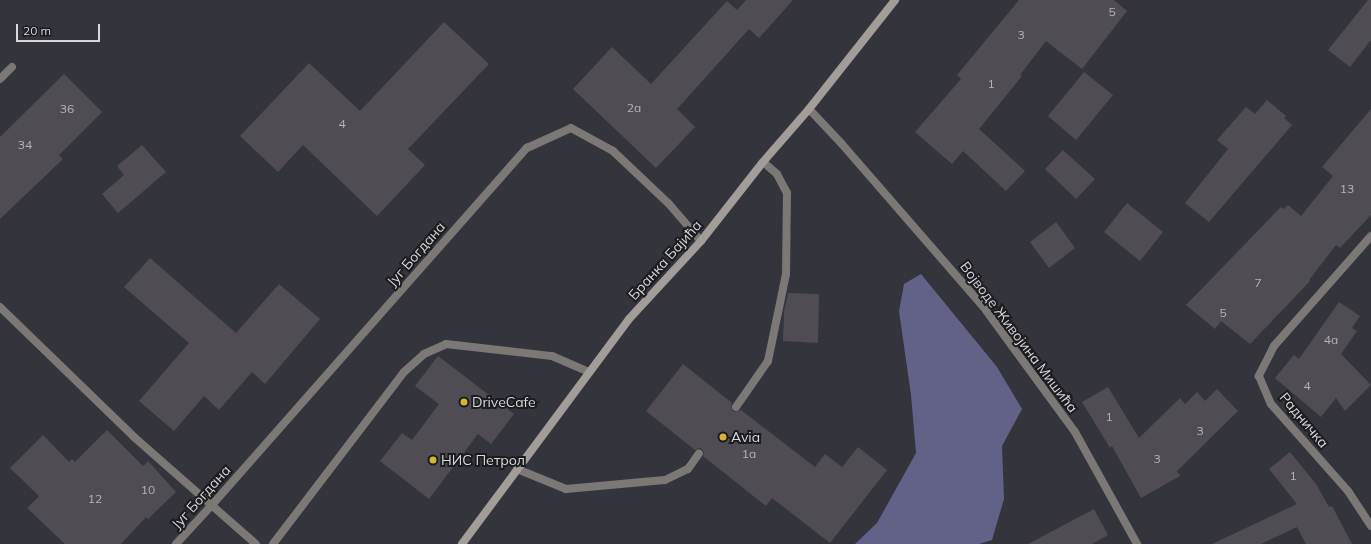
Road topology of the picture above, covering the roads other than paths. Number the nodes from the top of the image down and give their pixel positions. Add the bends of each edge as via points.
1 (895, 0) edge
2 (12, 67) dead end
3 (0, 79) edge
4 (809, 109) junction
5 (763, 162) junction
6 (1371, 236) edge
7 (701, 241) junction
8 (0, 307) edge
9 (589, 372) junction
10 (736, 407) dead end
11 (700, 453) dead end
12 (516, 469) junction
13 (211, 506) junction
14 (1371, 526) edge
15 (176, 544) edge
16 (256, 544) edge
17 (273, 544) edge
18 (462, 544) edge
19 (1137, 544) edge

1 - 4 main road, Бранка Бајића
2 - 3 street
4 - 5 main road, Бранка Бајића
4 - 19 street, Војводе Живојина Мишића via 982,305 1075,432
5 - 7 main road, Бранка Бајића
5 - 10 street via 777,174 787,193 786,274 768,361
6 - 14 street, Радничка via 1274,346 1259,376 1271,404 1348,491
7 - 9 main road, Бранка Бајића via 628,319
7 - 13 street, Југ Богдана via 669,204 613,150 571,128 527,148
8 - 13 street via 134,437
9 - 12 main road, Бранка Бајића
9 - 17 street via 552,356 446,344 424,354 404,372
11 - 12 street via 688,469 665,480 566,489
12 - 18 main road, Бранка Бајића
13 - 15 street, Југ Богдана
13 - 16 street

